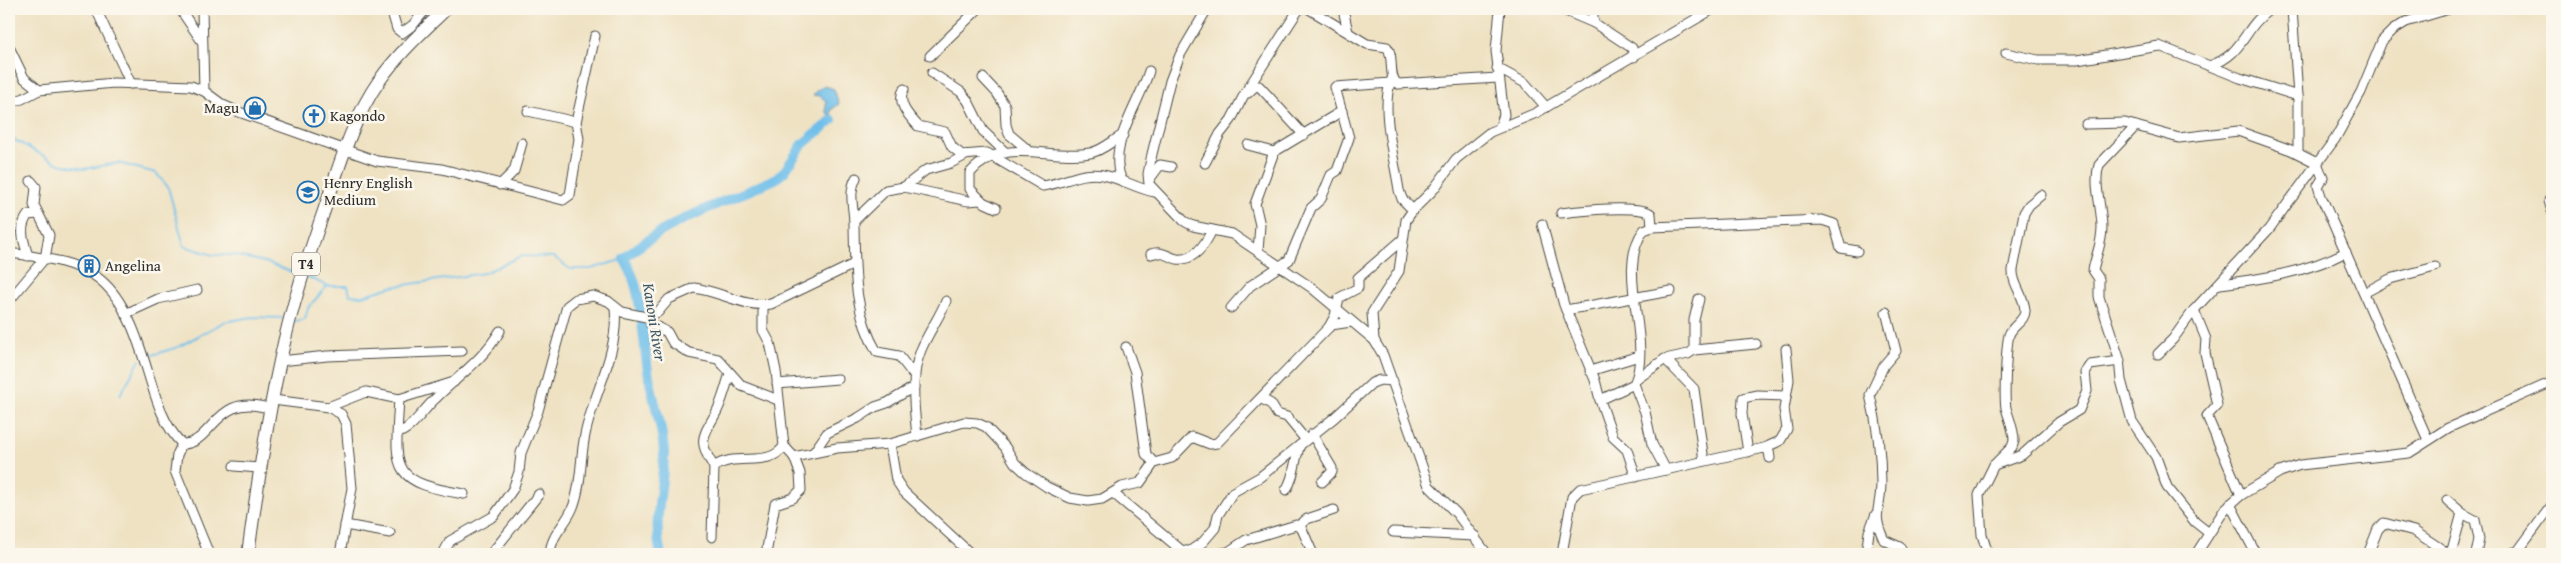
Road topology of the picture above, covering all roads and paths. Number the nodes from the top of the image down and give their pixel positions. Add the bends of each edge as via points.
1 (96, 9) edge
2 (180, 9) edge
3 (202, 9) edge
4 (391, 9) edge
5 (426, 9) edge
6 (978, 9) edge
7 (1207, 9) edge
8 (1299, 9) edge
9 (1309, 9) edge
10 (1343, 9) edge
11 (1500, 9) edge
12 (1561, 9) edge
13 (1592, 9) edge
14 (1714, 9) edge
15 (2270, 9) edge
16 (2292, 9) edge
17 (2449, 9) edge
18 (442, 10) edge
19 (1594, 23) junction
20 (1348, 32) junction
21 (595, 36) dead end
22 (202, 40) junction
23 (9, 48) edge
24 (1633, 52) junction
25 (2006, 53) dead end
26 (930, 56) dead end
27 (2209, 66) junction
28 (1497, 68) junction
29 (1149, 71) dead end
30 (932, 72) dead end
31 (984, 78) dead end
32 (1498, 78) junction
33 (1392, 81) junction
34 (132, 84) junction
35 (904, 89) dead end
36 (39, 90) junction
37 (204, 91) junction
38 (2298, 96) junction
39 (1243, 97) junction
40 (9, 102) edge
41 (1546, 107) junction
42 (528, 111) dead end
43 (1342, 111) junction
44 (576, 122) junction
45 (2086, 124) dead end
46 (1500, 126) junction
47 (2136, 126) junction
48 (1124, 135) junction
49 (1304, 135) junction
50 (522, 143) dead end
51 (1248, 145) dead end
52 (1028, 150) junction
53 (344, 151) junction
54 (1274, 152) junction
55 (1006, 153) junction
56 (2298, 153) junction
57 (966, 155) junction
58 (994, 156) junction
59 (1205, 163) dead end
60 (2317, 164) junction
61 (1171, 167) dead end
62 (856, 178) dead end
63 (31, 181) dead end
64 (1122, 181) junction
65 (1148, 183) junction
66 (500, 185) junction
67 (904, 187) junction
68 (1155, 192) junction
69 (2552, 194) edge
70 (2041, 195) dead end
71 (980, 200) junction
72 (996, 208) dead end
73 (1413, 210) junction
74 (2552, 211) edge
75 (37, 214) junction
76 (1561, 214) dead end
77 (854, 221) junction
78 (1542, 224) dead end
79 (1652, 227) junction
80 (1212, 230) junction
81 (1402, 240) junction
82 (1258, 251) junction
83 (1857, 251) dead end
84 (2346, 252) junction
85 (9, 253) edge
86 (1151, 254) dead end
87 (28, 256) junction
88 (45, 259) junction
89 (854, 264) junction
90 (1280, 266) junction
91 (2435, 266) dead end
92 (2220, 284) junction
93 (197, 290) dead end
94 (1671, 292) dead end
95 (2364, 293) junction
96 (1634, 298) junction
97 (1699, 299) dead end
98 (9, 301) edge
99 (946, 301) dead end
100 (763, 305) junction
101 (615, 308) junction
102 (1231, 308) dead end
103 (1337, 308) junction
104 (1566, 310) junction
105 (2194, 310) junction
106 (1886, 312) dead end
107 (1372, 313) junction
108 (125, 314) junction
109 (649, 317) junction
110 (1355, 325) junction
111 (1328, 328) junction
112 (500, 331) dead end
113 (1374, 340) junction
114 (1756, 344) dead end
115 (1126, 347) dead end
116 (1786, 349) dead end
117 (1694, 350) junction
118 (462, 352) dead end
119 (2158, 354) dead end
120 (1639, 356) junction
121 (1666, 359) junction
122 (280, 361) junction
123 (2120, 361) junction
124 (1590, 371) junction
125 (730, 373) junction
126 (914, 377) junction
127 (838, 379) dead end
128 (1392, 381) junction
129 (1635, 381) junction
130 (454, 382) junction
131 (2552, 382) edge
132 (777, 384) junction
133 (914, 387) junction
134 (1786, 396) junction
135 (1262, 398) junction
136 (399, 399) junction
137 (778, 400) junction
138 (1600, 400) junction
139 (271, 404) junction
140 (328, 407) junction
141 (398, 433) junction
142 (918, 436) junction
143 (1306, 440) junction
144 (2428, 440) junction
145 (182, 444) junction
146 (890, 444) junction
147 (784, 446) junction
148 (1764, 448) junction
149 (814, 452) junction
150 (1748, 452) junction
151 (794, 457) junction
152 (1770, 458) dead end
153 (1704, 461) junction
154 (1154, 463) junction
155 (1994, 465) junction
156 (234, 466) dead end
157 (714, 467) junction
158 (260, 468) junction
159 (1666, 470) junction
160 (1636, 477) junction
161 (1322, 482) dead end
162 (1286, 490) dead end
163 (464, 494) dead end
164 (539, 494) dead end
165 (1113, 494) junction
166 (2241, 495) junction
167 (2447, 500) dead end
168 (2230, 504) junction
169 (2552, 505) edge
170 (1334, 510) dead end
171 (2462, 513) junction
172 (1876, 514) junction
173 (345, 525) junction
174 (1298, 526) junction
175 (1393, 532) dead end
176 (390, 533) dead end
177 (2209, 533) junction
178 (1475, 536) junction
179 (712, 537) dead end
180 (1190, 551) junction
181 (209, 554) edge
182 (248, 554) edge
183 (340, 554) edge
184 (443, 554) edge
185 (491, 554) edge
186 (550, 554) edge
187 (766, 554) edge
188 (971, 554) edge
189 (1202, 554) edge
190 (1218, 554) edge
191 (1313, 554) edge
192 (1487, 554) edge
193 (1562, 554) edge
194 (1866, 554) edge
195 (1904, 554) edge
196 (1988, 554) edge
197 (2196, 554) edge
198 (2256, 554) edge
199 (2368, 554) edge
200 (2450, 554) edge
201 (2476, 554) edge
202 (2509, 554) edge

1 - 34 street
2 - 22 street
3 - 22 street
4 - 5 street via 397,29 402,33
6 - 26 street
7 - 65 street via 1180,55 1170,81
8 - 39 street
9 - 20 street
10 - 20 street
11 - 28 street
12 - 19 street
13 - 19 street
14 - 24 street via 1648,48
15 - 27 street via 2258,18 2229,58
16 - 38 street
17 - 60 street via 2406,22 2382,41 2351,113
18 - 53 highway, T4 via 378,82
19 - 24 street
20 - 33 street via 1367,44 1387,47 1391,52
21 - 44 street
22 - 37 street
23 - 36 street via 24,78
24 - 41 street
25 - 27 street via 2038,60 2077,60 2159,46
27 - 38 street
28 - 32 street
28 - 41 street via 1525,83
29 - 48 street
30 - 55 street via 961,92 983,131
31 - 52 street via 1005,106 1009,134
32 - 33 street via 1401,85
32 - 46 street via 1504,106
33 - 43 street via 1336,87
33 - 73 street via 1386,110 1399,190 1405,203
34 - 36 street
34 - 37 street via 183,86
35 - 57 street via 901,101 918,126 943,131 954,150
36 - 40 street
37 - 53 street via 222,105
38 - 56 street
39 - 49 street via 1259,86
39 - 59 street
41 - 46 street via 1525,119
42 - 44 street
43 - 49 street
43 - 90 street via 1348,130 1347,146 1322,197 1311,208 1291,257
44 - 66 street via 579,139 576,166 567,198 563,200
45 - 47 street via 2125,123
46 - 73 street via 1456,159
47 - 56 street via 2179,138 2238,131
47 - 123 street via 2097,171 2102,241 2093,270 2099,279 2099,297
48 - 52 street via 1088,154
48 - 64 street via 1117,158
49 - 54 street
50 - 66 street via 514,171
51 - 54 street
52 - 55 street
53 - 66 street via 394,165 442,169
53 - 122 highway, T4 via 310,253
54 - 82 street via 1255,204 1260,225
55 - 58 street
56 - 60 street
57 - 58 street via 983,152
57 - 67 street via 926,170
58 - 64 street via 1043,186 1076,175 1091,174
58 - 71 street via 978,164 970,174 970,189
60 - 84 street via 2323,178 2319,189
60 - 92 street via 2269,229
61 - 65 street via 1160,165
62 - 77 street via 851,203
63 - 75 street via 36,187 34,205
64 - 68 street
65 - 68 street
67 - 71 street via 968,201
67 - 77 street via 878,195
68 - 80 street via 1184,221
69 - 74 street via 2549,201
70 - 155 street via 2024,213 2012,276 2025,311 2010,335 2005,385 2014,441
71 - 72 street
73 - 81 street
75 - 87 street via 28,215 23,224 22,237
75 - 88 street via 49,236
76 - 79 street via 1598,209 1644,210 1651,214
77 - 89 street
78 - 104 street
79 - 83 street via 1822,220 1834,224 1840,248
79 - 96 street via 1644,230 1637,247 1633,272
80 - 82 street via 1232,234
80 - 86 street via 1201,248 1186,257 1177,258 1160,252
81 - 103 street via 1358,278 1358,288 1340,298
81 - 107 street via 1399,271
82 - 90 street
84 - 92 street via 2292,272
84 - 95 street
85 - 87 street
87 - 88 street
88 - 98 street
88 - 108 street via 94,275 115,296
89 - 100 street
89 - 126 street via 858,304 875,350 880,354 898,356
90 - 102 street via 1250,286
90 - 103 street
91 - 95 street via 2390,279
92 - 105 street
93 - 108 street via 158,299
94 - 96 street
95 - 144 street
96 - 104 street
96 - 120 street
97 - 117 street via 1694,320
99 - 126 street via 921,349
100 - 109 street via 694,288 669,298 658,312
100 - 132 street via 763,330 772,353
101 - 109 street via 629,315
101 - 184 street via 608,301 594,296 576,299 567,306 538,411 521,453 520,472 513,490 494,516 450,540
101 - 186 street via 611,355 585,436 576,498 551,541
103 - 110 street
103 - 111 street
104 - 124 street
105 - 119 street
105 - 166 street via 2206,339 2205,353 2217,405 2207,416
106 - 172 street via 1896,351 1884,365 1870,395 1875,411 1880,460 1881,484
107 - 110 street
107 - 113 street
108 - 145 street via 165,419
109 - 125 street via 651,324 667,332 678,348 695,356 718,359
110 - 111 street via 1337,324
110 - 113 street
111 - 135 street
112 - 130 street via 478,361
113 - 128 street via 1384,355
114 - 117 street
115 - 154 street via 1134,366 1146,454
116 - 134 street via 1789,380
117 - 121 street
118 - 122 street via 327,356
120 - 124 street
120 - 129 street
121 - 129 street
121 - 153 street via 1694,390
122 - 139 highway, T4
123 - 155 street via 2090,365 2085,372 2087,391 2079,410 2059,422 2022,455
123 - 177 street via 2121,380 2132,421 2156,457 2167,487 2195,522
124 - 138 street
125 - 137 street via 747,388
125 - 157 street via 717,412 704,432 705,453
126 - 133 street
127 - 132 street
128 - 143 street via 1372,383
128 - 178 street via 1429,486
129 - 138 street
129 - 159 street via 1652,444
130 - 136 street
130 - 141 street via 407,430
131 - 144 street
132 - 137 street
133 - 142 street
133 - 149 street via 827,433
134 - 148 street via 1786,433
134 - 150 street via 1743,398
135 - 143 street via 1277,414 1287,418
135 - 154 street via 1217,443 1210,444 1192,437 1172,458
136 - 140 street via 366,392
136 - 141 street
137 - 147 street
138 - 160 street via 1613,436 1627,450
139 - 140 street
139 - 145 street via 242,404 195,439
139 - 158 highway, T4
140 - 173 street via 341,414 347,427 352,488
141 - 163 street via 398,456 401,469 408,478 433,489
142 - 146 street
142 - 165 street via 964,422 977,422 1006,447 1026,473 1047,487 1070,498 1088,501
143 - 161 street via 1332,468
143 - 162 street
143 - 180 street via 1260,477 1230,495 1218,514 1215,528
144 - 166 street via 2415,451 2401,455 2291,468
145 - 181 street via 175,471
146 - 149 street
146 - 188 street via 896,480 904,492
147 - 151 street
147 - 157 street via 770,458 729,461
148 - 150 street
148 - 152 street
149 - 151 street
150 - 153 street
151 - 187 street via 800,473 801,490 793,498 775,504
153 - 159 street
154 - 165 street via 1140,482
155 - 196 street via 1978,495 1982,535
156 - 158 street
157 - 179 street
158 - 182 highway, T4
159 - 160 street
160 - 193 street via 1587,486 1576,492 1572,497
164 - 185 street
165 - 180 street via 1180,550
166 - 168 street
167 - 171 street
168 - 177 street
168 - 198 street
169 - 202 street via 2518,552
170 - 174 street via 1307,519
171 - 200 street
171 - 201 street via 2473,517 2477,524
172 - 194 street
172 - 195 street via 1884,540 1900,547
173 - 176 street
173 - 183 street
174 - 190 street via 1246,540 1228,552
174 - 191 street
175 - 178 street
177 - 197 street
178 - 192 street
180 - 189 street
199 - 200 street via 2378,529 2384,523 2414,531

